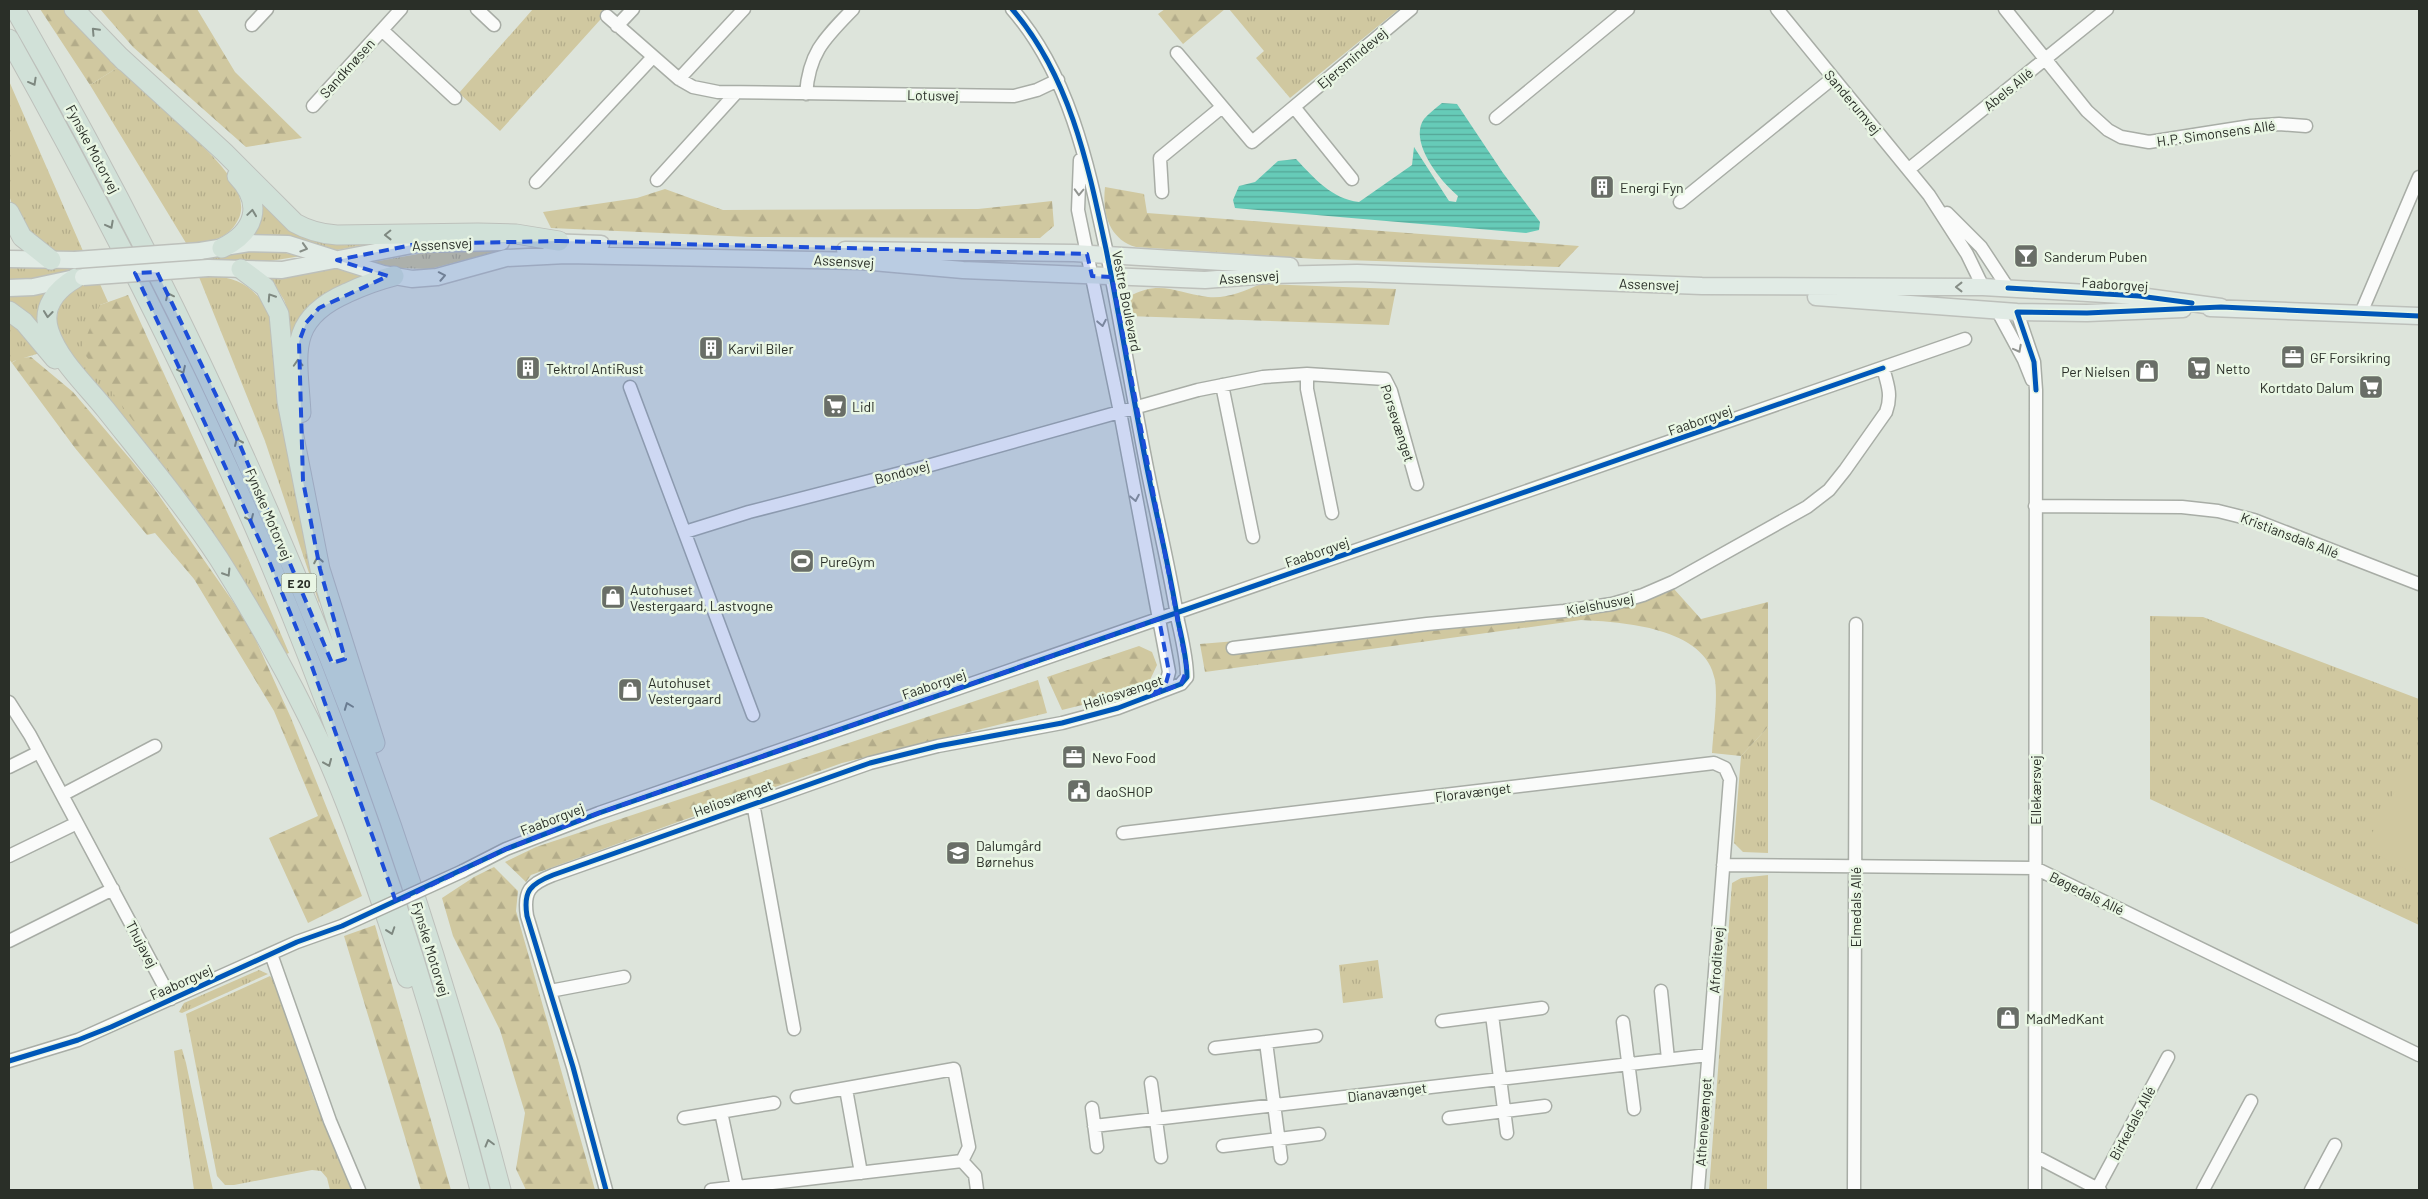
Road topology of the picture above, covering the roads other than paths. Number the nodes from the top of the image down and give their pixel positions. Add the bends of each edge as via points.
1 (15, 9) edge
2 (74, 9) edge
3 (267, 9) edge
4 (401, 9) edge
5 (477, 9) edge
6 (634, 9) edge
7 (744, 9) edge
8 (852, 9) edge
9 (1012, 9) edge
10 (1411, 9) edge
11 (1628, 9) edge
12 (1777, 9) edge
13 (2004, 9) edge
14 (2107, 9) edge
15 (606, 16) dead end
16 (494, 24) dead end
17 (252, 25) dead end
18 (618, 26) junction
19 (382, 30) junction
20 (9, 39) edge
21 (1177, 53) dead end
22 (117, 54) junction
23 (652, 58) junction
24 (2045, 59) junction
25 (1833, 78) junction
26 (679, 79) junction
27 (1058, 80) junction
28 (736, 93) junction
29 (806, 94) junction
30 (455, 98) dead end
31 (313, 106) dead end
32 (1294, 107) junction
33 (1222, 108) junction
34 (1496, 118) dead end
35 (2306, 126) dead end
36 (1081, 148) junction
37 (1909, 169) junction
38 (2419, 177) edge
39 (1352, 179) dead end
40 (657, 180) dead end
41 (536, 182) dead end
42 (1162, 192) dead end
43 (1930, 195) junction
44 (1680, 202) dead end
45 (9, 212) edge
46 (559, 241) junction
47 (222, 248) junction
48 (9, 259) edge
49 (51, 260) junction
50 (337, 260) junction
51 (1090, 265) junction
52 (1109, 266) junction
53 (241, 269) junction
54 (78, 272) junction
55 (1357, 273) junction
56 (394, 276) junction
57 (1702, 286) junction
58 (1983, 287) junction
59 (9, 288) edge
60 (2008, 288) junction
61 (2221, 307) junction
62 (1997, 310) junction
63 (9, 311) edge
64 (2017, 312) junction
65 (2362, 313) junction
66 (2419, 316) edge
67 (1966, 339) dead end
68 (1883, 368) junction
69 (1307, 374) junction
70 (1222, 385) junction
71 (630, 387) dead end
72 (2036, 390) junction
73 (1135, 408) junction
74 (1120, 412) junction
75 (303, 481) junction
76 (1417, 484) dead end
77 (179, 504) junction
78 (2035, 506) junction
79 (1332, 512) dead end
80 (685, 532) junction
81 (1254, 537) dead end
82 (2419, 584) edge
83 (1177, 613) junction
84 (1159, 618) junction
85 (1856, 624) dead end
86 (1233, 648) dead end
87 (1150, 696) junction
88 (9, 702) edge
89 (754, 715) dead end
90 (155, 746) dead end
91 (39, 752) junction
92 (9, 767) edge
93 (62, 795) junction
94 (753, 803) junction
95 (77, 823) junction
96 (1122, 833) dead end
97 (9, 856) edge
98 (1723, 866) junction
99 (406, 868) junction
100 (1855, 868) junction
101 (2035, 868) junction
102 (112, 889) junction
103 (9, 941) edge
104 (271, 954) junction
105 (624, 977) dead end
106 (550, 991) junction
107 (1661, 992) dead end
108 (171, 999) junction
109 (1542, 1008) dead end
110 (1492, 1015) junction
111 (1442, 1021) dead end
112 (1623, 1022) dead end
113 (794, 1029) dead end
114 (1316, 1036) dead end
115 (1266, 1042) junction
116 (1215, 1048) dead end
117 (1708, 1055) junction
118 (2419, 1055) edge
119 (2168, 1057) dead end
120 (1668, 1059) junction
121 (9, 1061) edge
122 (1628, 1064) junction
123 (1500, 1079) junction
124 (1151, 1083) dead end
125 (846, 1089) junction
126 (797, 1097) dead end
127 (2251, 1101) dead end
128 (774, 1103) dead end
129 (1274, 1105) junction
130 (1545, 1106) dead end
131 (1092, 1108) dead end
132 (1634, 1109) dead end
133 (1504, 1111) junction
134 (722, 1112) junction
135 (684, 1118) dead end
136 (1449, 1118) dead end
137 (1156, 1119) junction
138 (463, 1124) junction
139 (1094, 1126) junction
140 (1507, 1133) dead end
141 (1319, 1134) dead end
142 (1278, 1139) junction
143 (2335, 1145) dead end
144 (1223, 1146) dead end
145 (1097, 1147) dead end
146 (2035, 1156) junction
147 (1161, 1157) dead end
148 (1281, 1158) dead end
149 (962, 1161) junction
150 (860, 1172) junction
151 (737, 1187) junction
152 (2098, 1189) edge
153 (359, 1190) edge
154 (480, 1190) edge
155 (502, 1190) edge
156 (606, 1190) edge
157 (710, 1190) edge
158 (977, 1190) edge
159 (1698, 1190) edge
160 (1854, 1190) edge
161 (2035, 1190) edge
162 (2203, 1190) edge
163 (2311, 1190) edge

99 -> 1 highway, Fynske Motorvej / E 20 via 329,657 240,445 137,232
22 -> 2 highway
3 - 17 street
4 - 19 street, Sandknøsen
5 - 16 street
6 - 18 street
7 - 26 street
8 - 29 street via 812,59
9 - 27 street, Vestre Boulevard via 1044,53
10 - 32 street, Ejersmindevej
11 - 34 street
12 - 25 street, Sanderumvej
13 - 24 street, H.P. Simonsens Allé
14 - 24 street, Abels Allé
15 - 18 street, Lotusvej
18 - 23 street, Lotusvej
19 - 30 street, Sandknøsen
19 - 31 street, Sandknøsen
20 -> 138 highway, Fynske Motorvej / E 20 via 122,246 269,561 311,664 384,866
21 - 33 street, Ejersmindevej
46 -> 22 highway via 516,234 337,235 304,228
47 -> 22 highway via 239,238 250,222 253,204 250,193
23 - 26 street, Lotusvej
23 - 41 street
24 - 35 street, H.P. Simonsens Allé via 2096,122 2114,134 2135,141 2163,141 2251,126
24 - 37 street, Abels Allé
25 - 37 street, Sanderumvej
25 - 44 street
26 - 28 street, Lotusvej via 699,89
27 - 29 street, Lotusvej via 1014,96
27 - 36 street, Vestre Boulevard
28 - 29 street, Lotusvej
28 - 40 street
32 - 33 street, Ejersmindevej via 1252,142
32 - 39 street
33 - 42 street via 1160,158
36 -> 51 street, Vestre Boulevard via 1078,210
36 - 52 street, Vestre Boulevard
37 - 43 street, Sanderumvej
38 - 65 street
43 - 58 street, Sanderumvej via 1967,254
43 - 60 street, Sanderumvej via 1981,247
45 - 49 highway via 22,237
46 - 50 main road, Assensvej via 417,244
46 - 51 main road, Assensvej
47 -> 50 main road, Assensvej via 276,243 298,246
47 - 54 main road, Assensvej, bridge
48 - 49 main road, Assensvej
49 - 54 main road, Assensvej
50 - 53 main road, Assensvej via 282,270
50 - 56 main road, Assensvej
51 - 52 main road via 1097,268
56 -> 51 main road, Assensvej via 412,279 437,277 506,258 532,255 861,261 963,270
51 -> 74 street, Vestre Boulevard
52 - 55 main road, Assensvej via 1197,268 1268,264
52 - 55 main road, Assensvej via 1205,280
52 - 73 street, Vestre Boulevard
53 - 54 main road, Assensvej, bridge
75 -> 53 highway via 287,401 280,314 265,288
54 - 59 main road, Assensvej via 33,287
54 -> 77 highway via 49,306 47,323 53,340 68,365
55 - 57 main road, Assensvej
75 -> 56 highway via 297,355 302,332 311,316 327,302
58 -> 57 main road, Assensvej
57 - 62 main road, Assensvej via 1730,292
58 - 60 main road, Assensvej
58 - 62 main road
60 - 61 main road, Faaborgvej via 2139,296
60 - 64 main road
61 - 64 main road, Faaborgvej
61 - 65 main road, Faaborgvej
62 - 64 main road, Assensvej
62 -> 72 street, Ellekærsvej
63 - 77 highway via 28,327
64 - 72 street, Ellekærsvej via 2034,362
65 - 66 main road, Faaborgvej
67 - 68 street, Faaborgvej
68 - 83 street, Faaborgvej
68 - 86 street, Kielshusvej via 1890,400 1886,412 1829,490 1766,531 1643,596 1564,611
69 - 70 street, Porsevænget via 1263,377
69 - 76 street, Porsevænget via 1385,379
69 - 79 street via 1307,389
70 - 73 street, Porsevænget
70 - 81 street
71 - 80 street
72 - 78 street, Ellekærsvej
73 - 74 street
73 - 83 street, Vestre Boulevard
74 - 80 street, Bondovej
74 -> 84 street, Vestre Boulevard
99 -> 75 highway via 386,779 320,569
77 -> 138 highway via 218,557 254,616 310,720 349,812 427,1035
78 - 82 street, Kristiansdals Allé via 2182,507 2218,511 2254,520
78 - 101 street, Ellekærsvej
80 - 89 street
83 - 84 street, Faaborgvej
83 - 87 street, Heliosvænget via 1187,677 1181,684
84 - 87 street, Heliosvænget via 1168,672 1166,683
84 - 104 street, Faaborgvej, bridge via 599,813 506,849 342,926
85 - 100 street, Elmedals Allé
87 - 94 street, Heliosvænget via 1062,723 904,754
88 - 91 street, Thujavej
90 - 93 street
91 - 92 street
91 - 93 street, Thujavej
93 - 95 street, Thujavej
94 - 106 street, Heliosvænget via 553,875 532,886 527,894 527,916
94 - 113 street, Heliosvænget
95 - 97 street
95 - 102 street, Thujavej
96 - 98 street, Floravænget via 1714,764 1725,768 1730,779
98 - 100 street, Bøgedals Allé
98 - 117 street, Afroditevej
155 -> 99 highway, Fynske Motorvej / E 20
100 - 101 street, Bøgedals Allé
100 - 160 street, Elmedals Allé
101 - 118 street, Bøgedals Allé
101 - 146 street, Ellekærsvej
102 - 103 street
102 - 108 street, Thujavej
104 - 108 street, Faaborgvej
104 - 153 street via 330,1121
105 - 106 street
106 - 156 street, Heliosvænget
107 - 120 street
108 - 121 street, Faaborgvej via 78,1040
109 - 110 street
110 - 111 street
110 - 123 street
112 - 122 street
114 - 115 street
115 - 116 street
115 - 129 street
117 - 120 street, Dianavænget
117 - 159 street, Athenevænget
119 - 152 street, Birkedals Allé
120 - 122 street, Dianavænget
122 - 123 street, Dianavænget
122 - 132 street
123 - 129 street, Dianavænget
123 - 133 street
124 - 137 street
125 - 126 street
125 - 149 street via 954,1068 969,1147
125 - 150 street
127 - 162 street
128 - 134 street
129 - 137 street, Dianavænget
129 - 142 street
130 - 133 street
131 - 139 street
133 - 136 street
133 - 140 street
134 - 135 street
134 - 151 street
137 - 139 street, Dianavænget
137 - 147 street
138 - 154 highway, Fynske Motorvej / E 20
139 - 145 street
141 - 142 street
142 - 144 street
142 - 148 street
143 - 163 street
146 - 152 street, Birkedals Allé
146 - 161 street, Ellekærsvej
149 - 150 street
149 - 158 street via 975,1176
150 - 151 street
151 - 157 street

